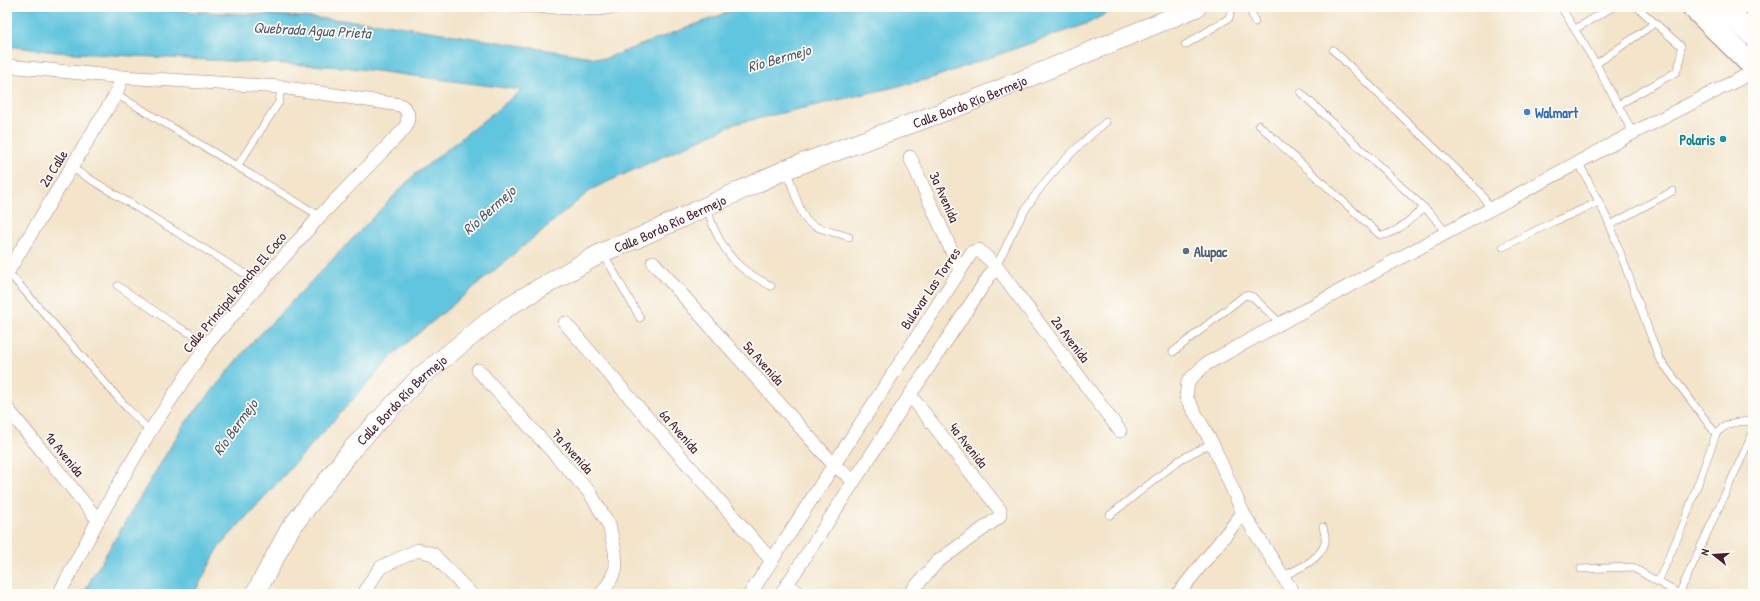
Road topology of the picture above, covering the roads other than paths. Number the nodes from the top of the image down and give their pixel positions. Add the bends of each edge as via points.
1 (486, 7) edge
2 (635, 7) edge
3 (1197, 7) edge
4 (1230, 7) edge
5 (1249, 7) edge
6 (1561, 7) edge
7 (1613, 7) edge
8 (1637, 7) edge
9 (1693, 7) edge
10 (1729, 9) edge
11 (1255, 22) dead end
12 (1655, 23) junction
13 (1575, 29) junction
14 (1753, 35) edge
15 (1185, 45) dead end
16 (1333, 50) dead end
17 (1596, 64) junction
18 (7, 66) edge
19 (1753, 66) edge
20 (1753, 72) edge
21 (122, 77) junction
22 (281, 87) junction
23 (1301, 93) dead end
24 (116, 94) junction
25 (1618, 105) junction
26 (1106, 122) dead end
27 (1259, 125) dead end
28 (1633, 133) junction
29 (910, 158) dead end
30 (1579, 163) junction
31 (238, 165) junction
32 (72, 168) junction
33 (787, 169) junction
34 (1673, 191) dead end
35 (1599, 202) junction
36 (707, 206) junction
37 (1424, 208) junction
38 (1491, 210) junction
39 (320, 216) junction
40 (1610, 225) junction
41 (1446, 232) junction
42 (849, 237) dead end
43 (1503, 247) dead end
44 (603, 252) junction
45 (653, 262) dead end
46 (996, 266) junction
47 (960, 270) junction
48 (8, 272) edge
49 (260, 283) junction
50 (118, 286) dead end
51 (771, 286) dead end
52 (640, 318) dead end
53 (565, 323) dead end
54 (1281, 324) junction
55 (208, 343) junction
56 (1173, 352) dead end
57 (478, 370) dead end
58 (910, 395) junction
59 (7, 408) edge
60 (1753, 421) edge
61 (1120, 431) dead end
62 (150, 432) junction
63 (1753, 433) edge
64 (1716, 434) junction
65 (1212, 443) junction
66 (834, 465) junction
67 (854, 481) junction
68 (1243, 514) junction
69 (1110, 515) dead end
70 (98, 520) junction
71 (1323, 527) dead end
72 (771, 560) junction
73 (1581, 568) dead end
74 (1283, 576) junction
75 (1658, 582) junction
76 (784, 589) edge
77 (59, 594) edge
78 (254, 594) edge
79 (364, 594) edge
80 (471, 594) edge
81 (601, 594) edge
82 (750, 594) edge
83 (800, 594) edge
84 (909, 594) edge
85 (1178, 594) edge
86 (1294, 594) edge
87 (1679, 594) edge

1 - 2 lane via 597,12
3 - 33 main road, Calle Bordo Río Bermejo via 965,104
4 - 15 lane via 1229,18
5 - 11 lane
6 - 13 lane
7 - 13 lane
8 - 12 lane
9 - 19 highway
10 - 14 highway
12 - 17 lane
12 - 25 lane via 1681,46 1681,59 1676,72
13 - 17 lane
16 - 38 lane via 1479,191
17 - 25 lane
18 - 21 street
20 - 28 street
21 - 22 street
21 - 24 street, 2a Calle
22 - 31 lane via 279,102
22 - 39 street, Calle Principal Rancho El Coco via 400,105 408,114 405,128
23 - 37 lane
24 - 31 lane
24 - 32 street, 2a Calle
25 - 28 lane
26 - 46 lane via 1079,144 1046,180 1028,205
27 - 37 lane via 1380,235 1385,236 1393,232
28 - 30 street
29 - 47 street, 3a Avenida
30 - 35 lane
30 - 38 street
31 - 39 lane
32 - 48 street, 2a Calle
32 - 49 lane
33 - 36 main road, Calle Bordo Río Bermejo
33 - 42 lane via 807,221
34 - 40 lane
35 - 40 lane
35 - 43 lane
36 - 44 main road, Calle Bordo Río Bermejo
36 - 51 lane via 710,223 727,251 742,268
37 - 41 lane
38 - 41 street
39 - 49 street, Calle Principal Rancho El Coco
40 - 64 lane via 1659,358
41 - 54 street
44 - 52 lane
44 - 78 main road, Calle Bordo Río Bermejo via 507,307 420,378 352,449 290,528
45 - 66 street, 5a Avenida
46 - 47 street, Bulevar Las Torres via 979,250 972,252
46 - 58 street
46 - 61 street, 2a Avenida
47 - 66 street, Bulevar Las Torres
48 - 62 lane
49 - 55 street, Calle Principal Rancho El Coco
50 - 55 lane via 175,325
53 - 72 street, 6a Avenida
54 - 56 lane via 1253,298 1245,295
54 - 65 street via 1206,364 1188,381 1186,397
55 - 62 street, Calle Principal Rancho El Coco
57 - 81 street, 7a Avenida via 590,493 609,525 616,568
58 - 67 street
58 - 84 street, 4a Avenida via 1000,510 1000,515 937,562
59 - 70 street, 1a Avenida
60 - 64 lane via 1732,422
62 - 70 street, Calle Principal Rancho El Coco
63 - 87 lane
64 - 75 lane via 1683,525
65 - 68 street
65 - 69 lane via 1181,459
66 - 67 street, 5a Avenida
66 - 72 street, Bulevar Las Torres
67 - 76 street
68 - 74 street
68 - 85 street
70 - 77 street, Calle Principal Rancho El Coco
71 - 74 lane via 1326,541 1321,550 1299,569
72 - 82 street, Bulevar Las Torres
73 - 75 lane via 1632,567
74 - 86 street
75 - 87 lane
76 - 83 street
79 - 80 street via 381,567 418,550 433,554

